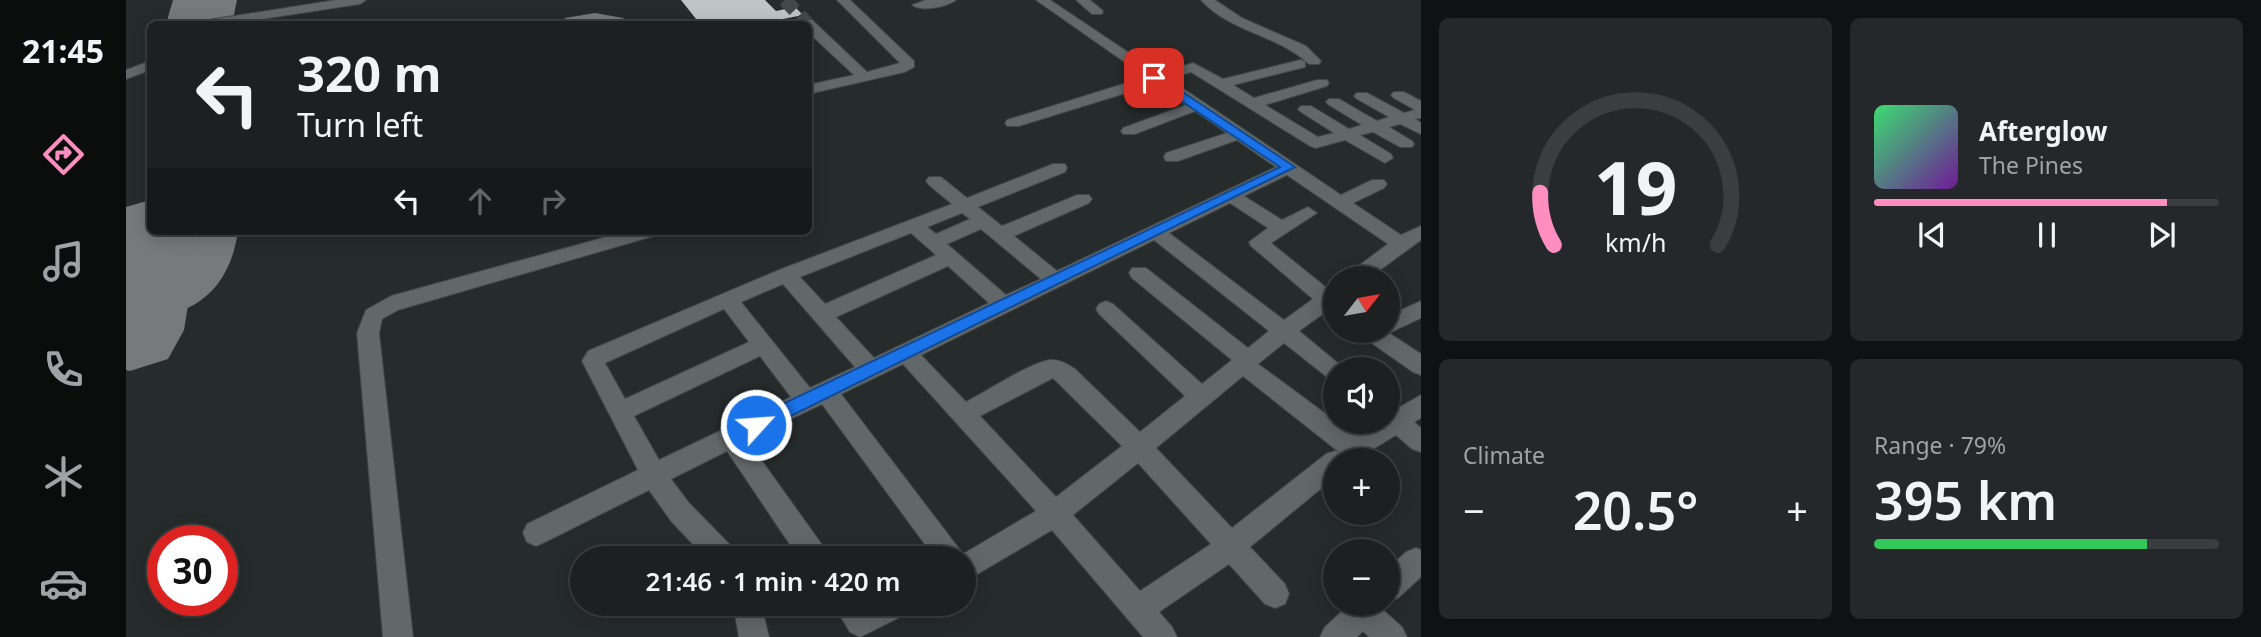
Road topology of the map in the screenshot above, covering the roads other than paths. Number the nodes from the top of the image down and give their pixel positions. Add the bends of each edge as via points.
1 (360, 0) edge
2 (843, 0) edge
3 (950, 0) edge
4 (1042, 0) edge
5 (1082, 0) edge
6 (1207, 0) edge
7 (335, 2) edge
8 (918, 5) dead end
9 (1097, 11) dead end
10 (226, 21) edge
11 (812, 28) edge
12 (147, 66) edge
13 (126, 75) edge
14 (864, 77) junction
15 (1154, 78) junction
16 (1220, 83) junction
17 (1322, 83) dead end
18 (812, 89) edge
19 (1362, 96) dead end
20 (1399, 96) dead end
21 (1335, 102) dead end
22 (1251, 104) junction
23 (1196, 106) junction
24 (1421, 107) edge
25 (1306, 109) dead end
26 (1421, 113) edge
27 (1402, 119) junction
28 (1013, 124) dead end
29 (1376, 127) junction
30 (1421, 130) edge
31 (1129, 131) dead end
32 (1239, 134) junction
33 (1347, 136) junction
34 (1406, 144) dead end
35 (1172, 157) dead end
36 (1385, 159) dead end
37 (1289, 167) junction
38 (1059, 169) dead end
39 (935, 181) dead end
40 (1378, 184) dead end
41 (1231, 195) junction
42 (1083, 199) dead end
43 (1340, 202) junction
44 (964, 206) junction
45 (1308, 214) dead end
46 (982, 221) junction
47 (915, 226) junction
48 (1282, 228) junction
49 (1156, 231) junction
50 (1421, 232) edge
51 (999, 234) junction
52 (636, 235) edge
53 (934, 242) junction
54 (1401, 244) junction
55 (950, 257) junction
56 (1372, 266) edge
57 (1139, 273) dead end
58 (786, 275) junction
59 (1054, 279) junction
60 (1323, 293) edge
61 (728, 299) junction
62 (1003, 304) junction
63 (1323, 306) edge
64 (1106, 309) dead end
65 (1421, 309) edge
66 (823, 314) junction
67 (1400, 319) edge
68 (1285, 330) junction
69 (1393, 343) edge
70 (762, 346) junction
71 (905, 352) junction
72 (1323, 360) edge
73 (1245, 362) junction
74 (1421, 366) edge
75 (871, 369) junction
76 (815, 396) junction
77 (1202, 398) junction
78 (1421, 405) edge
79 (620, 412) junction
80 (963, 414) junction
81 (1400, 414) edge
82 (1400, 423) edge
83 (1371, 434) edge
84 (731, 437) junction
85 (1421, 442) edge
86 (1139, 447) junction
87 (1342, 448) edge
88 (1353, 448) edge
89 (1323, 472) edge
90 (653, 474) junction
91 (1055, 514) junction
92 (536, 533) dead end
93 (713, 546) edge
94 (807, 546) edge
95 (941, 546) edge
96 (1231, 546) junction
97 (1419, 560) edge
98 (976, 562) edge
99 (1400, 577) edge
100 (1275, 594) dead end
101 (1137, 610) junction
102 (750, 616) edge
103 (1357, 616) edge
104 (1373, 616) edge
105 (398, 637) edge
106 (754, 637) edge
107 (1162, 637) edge
108 (1335, 637) edge
109 (1392, 637) edge

1 - 7 street
2 - 14 street via 909,64
3 - 8 street
4 - 15 street
5 - 9 street
6 - 16 street via 1237,20 1301,49 1307,62
7 - 10 street
11 - 14 street
12 - 13 street
14 - 18 street
15 - 16 street via 1193,67
15 - 23 street
15 - 28 street
16 - 22 street
17 - 22 street
19 - 27 street
20 - 24 street
21 - 29 street
22 - 33 street via 1316,143
23 - 31 street
23 - 32 street
25 - 33 street
26 - 27 street
27 - 29 street
27 - 30 street
29 - 33 street
29 - 34 street
32 - 35 street
32 - 37 street
33 - 36 street
37 - 41 street
37 - 43 street
38 - 44 street
39 - 44 street
40 - 43 street
41 - 48 street
41 - 49 street
42 - 51 street
43 - 54 street
44 - 46 street
44 - 47 street
45 - 48 street
46 - 51 street
46 - 53 street
47 - 53 street
47 - 58 street
48 - 60 street via 1259,245
49 - 59 street
49 - 68 street
50 - 54 street
51 - 59 street
52 - 105 street via 391,304 373,315 368,333
53 - 55 street
54 - 56 street
55 - 62 street
55 - 66 street
57 - 73 street
58 - 61 street
58 - 66 street
59 - 62 street
61 - 70 street
61 - 79 street via 596,357 593,365
62 - 71 street
63 - 68 street
64 - 77 street
65 - 67 street
66 - 75 street
68 - 72 street
68 - 73 street
69 - 74 street
70 - 76 street
70 - 79 street
71 - 75 street
71 - 80 street
73 - 77 street
73 - 87 street via 1342,441
75 - 76 street
76 - 84 street
76 - 95 street
77 - 86 street
78 - 81 street
79 - 90 street
80 - 86 street via 1057,369
80 - 91 street
82 - 85 street
83 - 88 street
84 - 90 street
84 - 94 street
86 - 91 street
86 - 96 street
89 - 96 street
90 - 92 street
90 - 93 street
91 - 98 street
91 - 101 street
96 - 100 street
96 - 101 street
97 - 99 street
101 - 107 street
102 - 106 street
103 - 108 street
104 - 109 street

